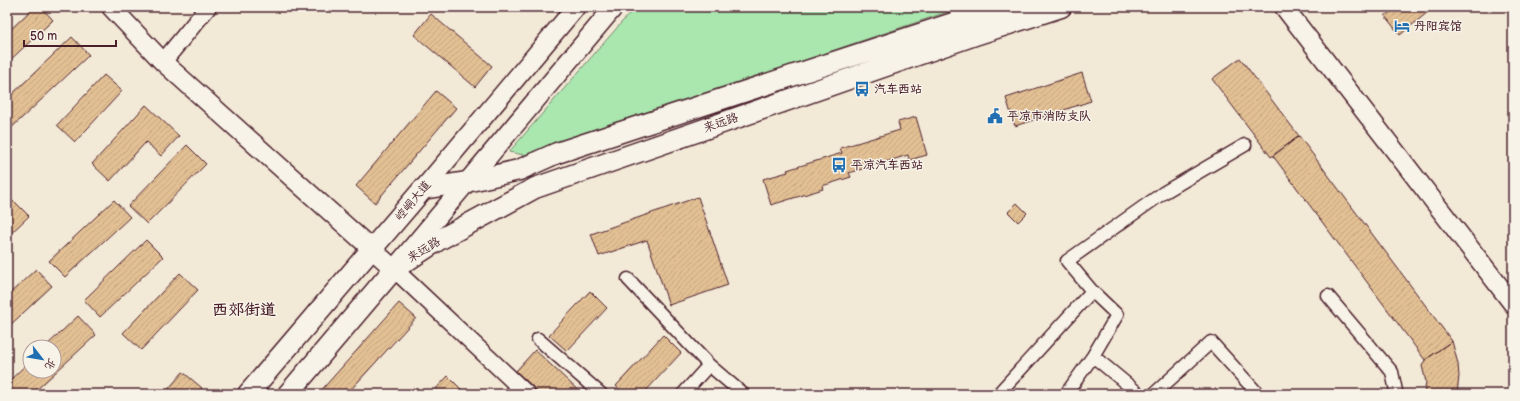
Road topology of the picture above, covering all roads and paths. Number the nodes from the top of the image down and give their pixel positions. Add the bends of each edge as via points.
1 (111, 7) edge
2 (208, 7) edge
3 (576, 7) edge
4 (614, 7) edge
5 (1002, 7) edge
6 (1061, 7) edge
7 (1284, 7) edge
8 (964, 21) edge
9 (163, 62) junction
10 (1245, 145) dead end
11 (466, 182) junction
12 (423, 189) junction
13 (372, 249) junction
14 (394, 269) junction
15 (628, 279) dead end
16 (1092, 291) junction
17 (1328, 296) dead end
18 (1513, 304) edge
19 (538, 339) dead end
20 (1093, 356) junction
21 (709, 365) junction
22 (248, 394) edge
23 (288, 394) edge
24 (527, 394) edge
25 (601, 394) edge
26 (682, 394) edge
27 (743, 394) edge
28 (998, 394) edge
29 (1066, 394) edge
30 (1139, 394) edge
31 (1154, 394) edge
32 (1258, 394) edge
33 (1395, 394) edge

1 - 9 main road
2 - 9 street
3 - 12 main road, 崆峒大道
4 - 11 main road
5 - 8 main road, 来远路
6 - 8 main road, 来远路
7 - 18 main road
8 - 11 main road, 来远路 via 557,153 519,170
8 - 14 main road, 来远路 via 535,188 437,241
9 - 13 main road
10 - 16 street via 1163,194 1067,261
11 - 12 main road, 来远路
11 - 14 main road
12 - 13 main road, 崆峒大道
13 - 14 main road
13 - 22 main road, 崆峒大道
14 - 23 main road
14 - 24 street
15 - 21 street
16 - 20 street via 1117,315
16 - 28 street
17 - 33 street via 1392,372
19 - 25 street
20 - 29 street
20 - 30 street
21 - 26 street
21 - 27 street
31 - 32 street via 1211,342

